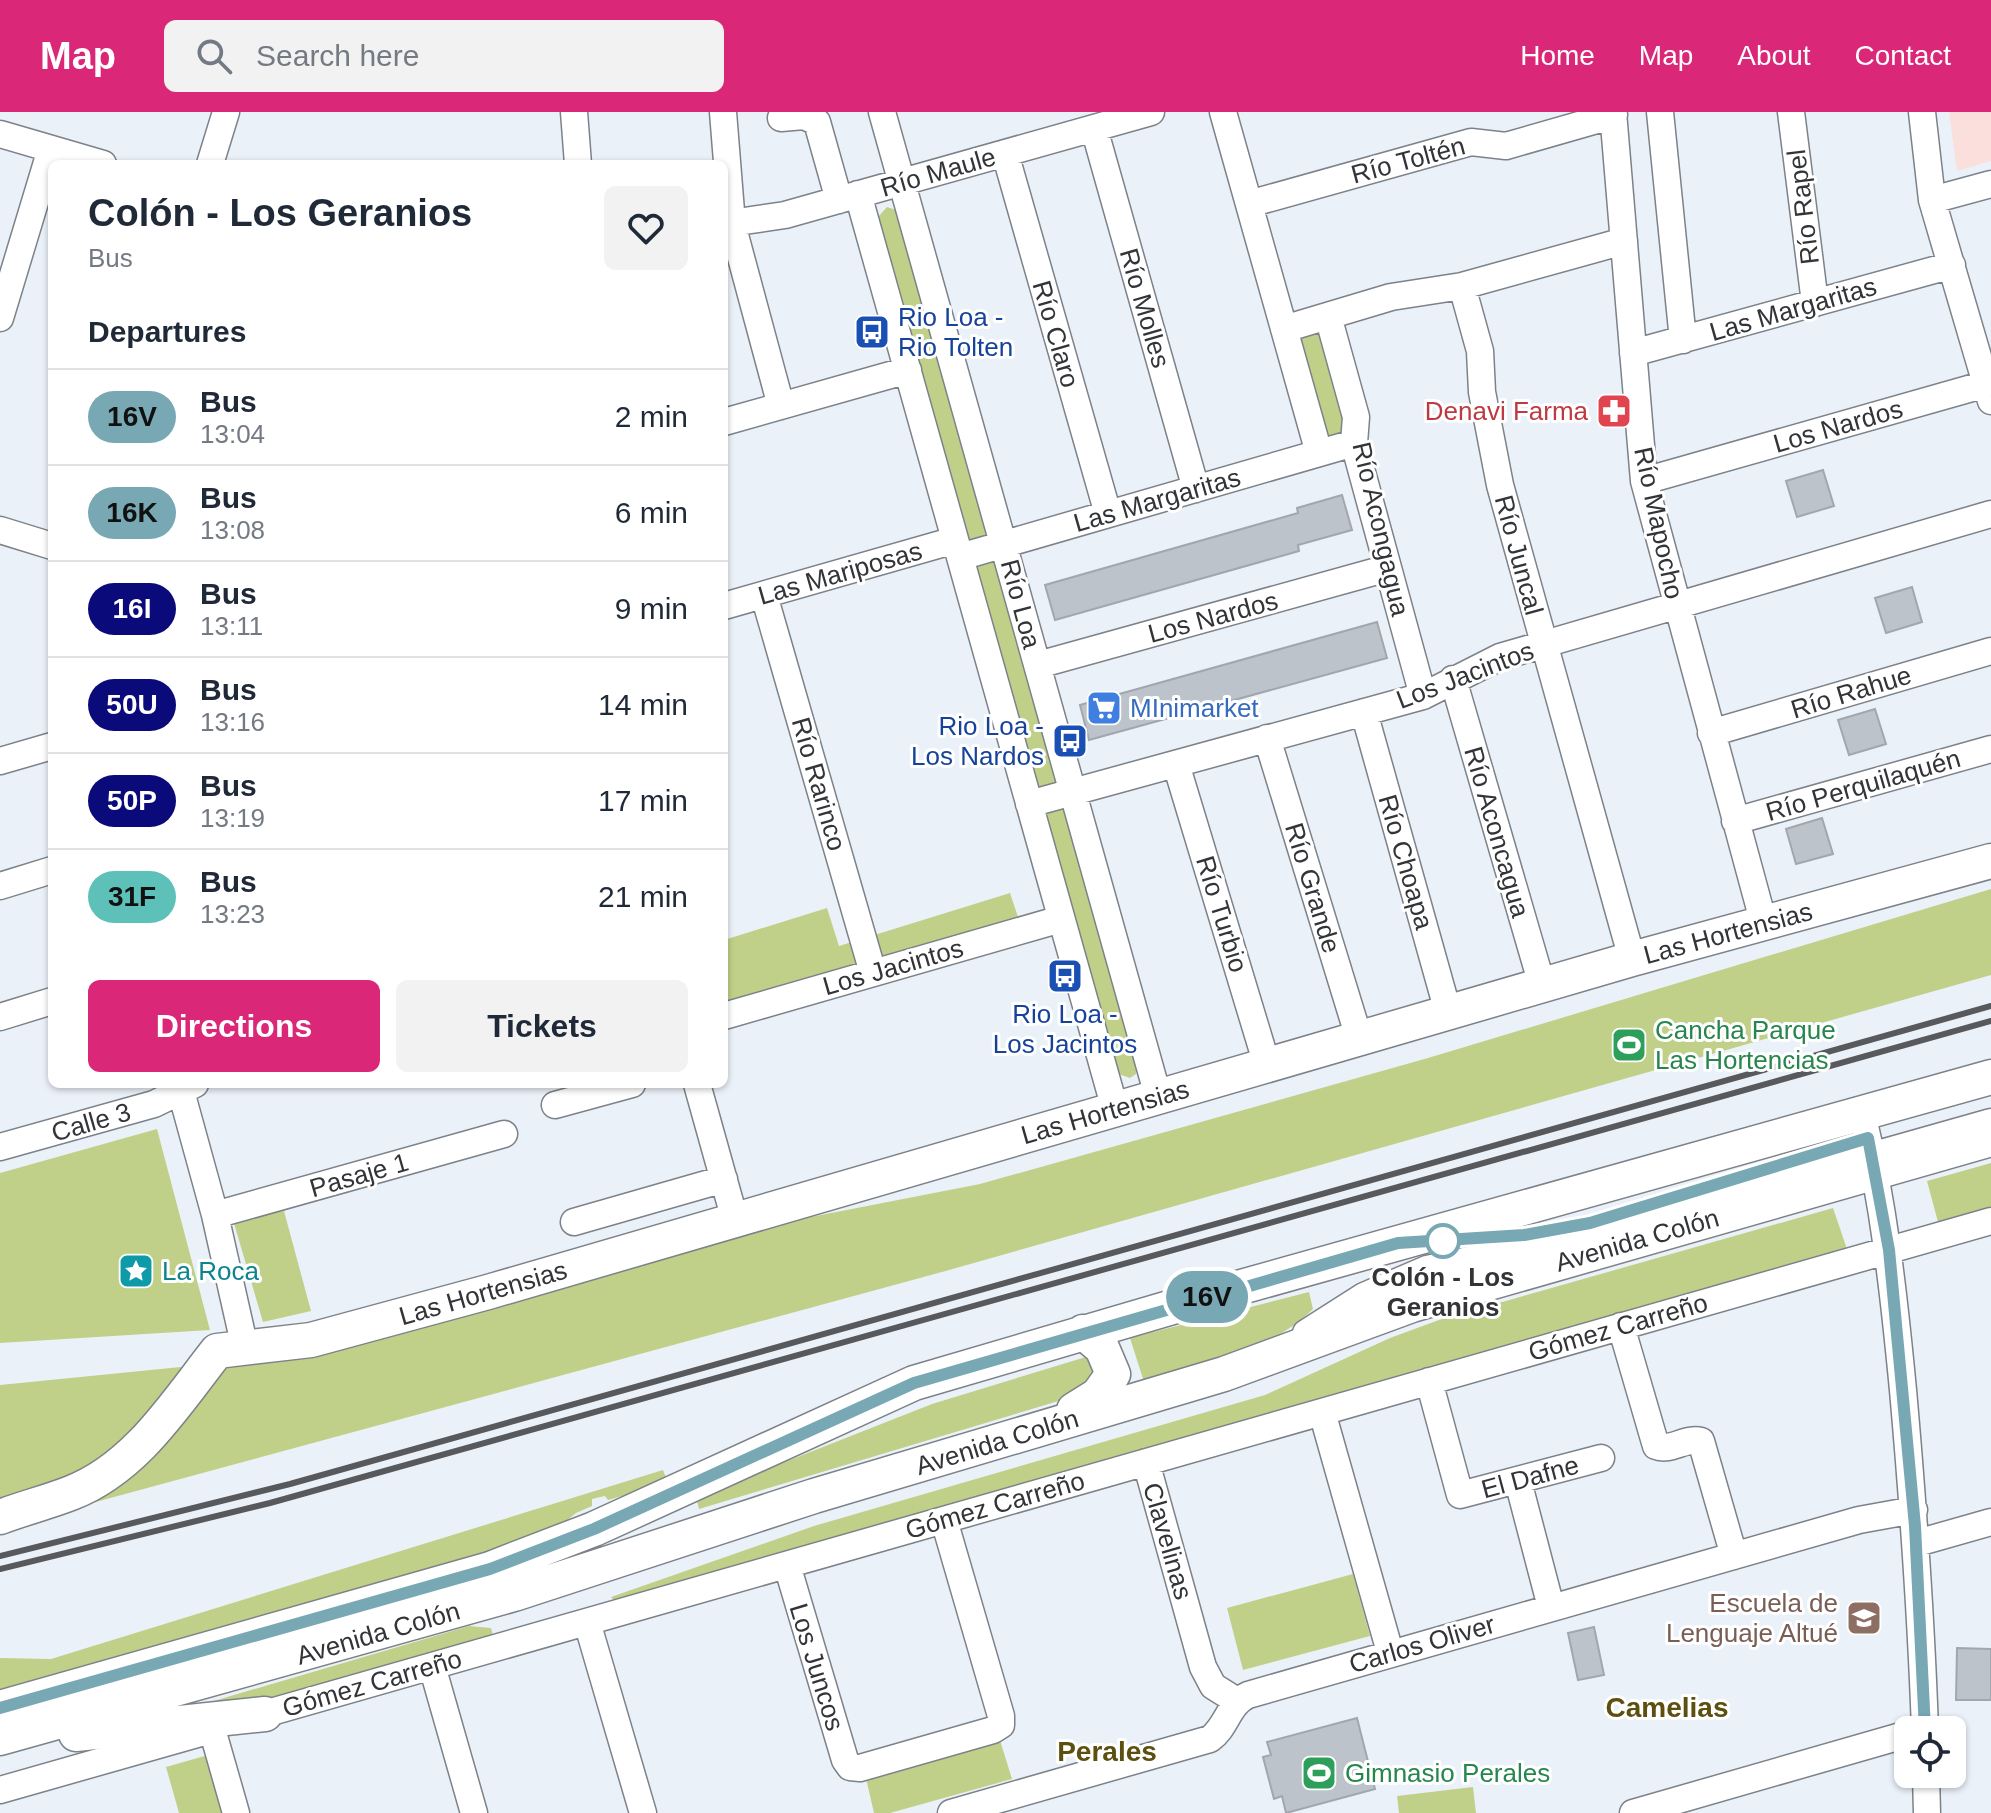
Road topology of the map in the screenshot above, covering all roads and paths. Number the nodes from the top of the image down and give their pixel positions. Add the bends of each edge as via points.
1 (226, 112) edge
2 (574, 112) edge
3 (723, 112) edge
4 (882, 112) edge
5 (1151, 112) edge
6 (1223, 112) edge
7 (1660, 112) edge
8 (1791, 112) edge
9 (1922, 112) edge
10 (1614, 114) edge
11 (781, 118) dead end
12 (1094, 128) junction
13 (0, 134) edge
14 (51, 149) junction
15 (1005, 153) junction
16 (89, 160) edge
17 (211, 160) edge
18 (578, 160) edge
19 (725, 160) edge
20 (901, 182) junction
21 (1991, 184) edge
22 (849, 197) junction
23 (1932, 200) junction
24 (1249, 204) junction
25 (728, 224) edge
26 (1624, 241) junction
27 (1952, 265) junction
28 (1462, 286) junction
29 (1815, 303) junction
30 (1328, 316) junction
31 (0, 318) edge
32 (1284, 329) junction
33 (1683, 340) junction
34 (1984, 348) edge
35 (1633, 353) junction
36 (908, 370) junction
37 (1989, 393) edge
38 (781, 406) junction
39 (728, 421) edge
40 (1354, 443) junction
41 (1319, 453) junction
42 (1644, 481) junction
43 (1196, 489) junction
44 (1108, 514) junction
45 (1991, 514) edge
46 (0, 530) edge
47 (1005, 544) junction
48 (48, 545) edge
49 (958, 549) junction
50 (1388, 568) junction
51 (764, 595) junction
52 (728, 605) edge
53 (1676, 608) junction
54 (1543, 645) junction
55 (1991, 651) edge
56 (1038, 665) junction
57 (1453, 679) junction
58 (1423, 696) junction
59 (1364, 712) junction
60 (1711, 733) junction
61 (1267, 738) junction
62 (48, 747) edge
63 (1991, 749) edge
64 (0, 761) edge
65 (1176, 764) junction
66 (1073, 792) junction
67 (1029, 804) junction
68 (1735, 821) junction
69 (1991, 861) edge
70 (48, 871) edge
71 (0, 886) edge
72 (1061, 919) junction
73 (1764, 924) junction
74 (1632, 959) junction
75 (873, 973) junction
76 (1542, 985) junction
77 (48, 1002) edge
78 (1448, 1012) junction
79 (728, 1015) edge
80 (0, 1017) edge
81 (1359, 1038) junction
82 (1267, 1065) junction
83 (1991, 1077) edge
84 (182, 1088) edge
85 (185, 1088) edge
86 (617, 1088) edge
87 (698, 1088) edge
88 (1158, 1096) junction
89 (1991, 1103) edge
90 (555, 1105) dead end
91 (1115, 1109) junction
92 (1991, 1122) edge
93 (504, 1134) dead end
94 (1991, 1139) edge
95 (1869, 1144) junction
96 (0, 1147) edge
97 (724, 1179) junction
98 (215, 1215) junction
99 (735, 1220) junction
100 (1991, 1221) edge
101 (574, 1222) dead end
102 (1889, 1250) junction
103 (1621, 1326) junction
104 (1083, 1332) junction
105 (231, 1349) junction
106 (1429, 1381) junction
107 (1322, 1412) junction
108 (1040, 1428) junction
109 (1601, 1458) dead end
110 (1146, 1462) junction
111 (1518, 1481) junction
112 (1914, 1510) junction
113 (0, 1517) edge
114 (944, 1520) junction
115 (1991, 1522) edge
116 (1917, 1543) junction
117 (1734, 1556) junction
118 (787, 1565) junction
119 (1551, 1607) junction
120 (587, 1622) junction
121 (1390, 1652) junction
122 (432, 1666) junction
123 (1237, 1701) junction
124 (0, 1708) edge
125 (265, 1714) junction
126 (1924, 1716) edge
127 (212, 1729) junction
128 (1894, 1738) edge
129 (0, 1739) edge
130 (1926, 1788) edge
131 (0, 1790) edge
132 (236, 1813) edge
133 (474, 1813) edge
134 (643, 1813) edge
135 (951, 1813) edge
136 (1633, 1813) edge
137 (1927, 1813) edge

1 - 17 street
2 - 18 street
3 - 19 street
4 - 20 street, Río Loa
5 - 12 street, Río Maule
6 - 24 street, Río Acongagua
7 - 33 street
8 - 29 street, Río Rapel
9 - 23 street
10 - 24 street, Río Toltén via 1506,146 1471,142
10 - 26 street, Río Mapocho
11 - 22 street, Río Loa via 804,116 817,122
12 - 15 street, Río Maule
12 - 43 street, Río Molles
13 - 14 street
14 - 16 street
14 - 31 street
15 - 20 street, Río Maule
15 - 44 street, Río Claro
20 - 22 street, Río Maule
20 - 47 street, Río Loa
21 - 23 street
22 - 25 street, Río Maule
22 - 36 street, Río Loa
23 - 27 street
24 - 32 street, Río Acongagua
25 - 38 street
26 - 28 street
26 - 35 street, Río Mapocho
27 - 29 street, Las Margaritas
27 - 34 street
28 - 30 street via 1391,297
28 - 54 street, Río Juncal via 1480,351 1482,392 1500,485
29 - 33 street, Las Margaritas
30 - 32 street
30 - 40 street, Río Acongagua via 1356,417
32 - 41 street, Río Acongagua
33 - 35 street, Las Margaritas
34 - 37 street
35 - 42 street, Río Mapocho
36 - 38 street
36 - 49 street, Río Loa
37 - 42 street, Los Nardos
38 - 39 street
40 - 41 street, Las Margaritas
40 - 50 street, Río Acongagua
41 - 43 street, Las Margaritas
42 - 53 street, Río Mapocho
43 - 44 street, Las Margaritas
44 - 47 street, Las Margaritas
45 - 53 street, Los Jacintos
46 - 48 street
47 - 49 street, Las Margaritas
47 - 56 street, Río Loa
49 - 51 street, Las Mariposas
49 - 67 street, Río Loa
50 - 56 street, Los Nardos
50 - 58 street, Río Acongagua
51 - 52 street, Las Mariposas
51 - 75 street, Río Rarinco
53 - 54 street, Los Jacintos
53 - 60 street, Río Mapocho
54 - 57 street, Los Jacintos via 1483,662
54 - 74 street, Río Juncal
55 - 60 street, Río Rahue
56 - 66 street, Río Loa
57 - 58 street, Los Jacintos
57 - 76 street, Río Aconcagua
58 - 59 street, Los Jacintos
59 - 61 street, Los Jacintos
59 - 78 street, Río Choapa
60 - 68 street, Río Mapocho
61 - 65 street, Los Jacintos
61 - 81 street, Río Grande
62 - 64 street
63 - 68 street, Río Perquilaquén
65 - 66 street, Los Jacintos
65 - 82 street, Río Turbio
66 - 67 street, Los Jacintos
66 - 88 street, Río Loa
67 - 72 street, Río Loa
68 - 73 street, Río Mapocho
69 - 73 main road, Las Hortensias
70 - 71 street
72 - 75 street, Los Jacintos
72 - 91 street, Río Loa
73 - 74 main road, Las Hortensias
74 - 76 main road, Las Hortensias
75 - 79 street, Los Jacintos
76 - 78 main road, Las Hortensias
77 - 80 street
78 - 81 main road, Las Hortensias
81 - 82 main road, Las Hortensias
82 - 88 main road, Las Hortensias
83 - 95 main road, Avenida Colón
84 - 96 street, Calle 3 via 154,1104
85 - 98 street
86 - 90 street
87 - 97 street
88 - 91 main road, Las Hortensias
89 - 95 street
91 - 99 main road, Las Hortensias
92 - 95 street
93 - 98 street, Pasaje 1
94 - 95 main road, Avenida Colón
95 - 102 street
95 - 104 main road, Avenida Colón via 1398,1243
95 - 108 main road, Avenida Colón via 1224,1374
97 - 99 street
97 - 101 street
98 - 105 street
99 - 105 main road, Las Hortensias via 329,1335
100 - 102 street, Gómez Carreño
102 - 103 street, Gómez Carreño
102 - 112 street
103 - 106 street, Gómez Carreño
103 - 117 street via 1656,1446 1701,1441
104 - 108 main road via 1108,1356 1113,1374 1108,1386
104 - 124 main road, Avenida Colón via 914,1383 594,1529 490,1569
105 - 113 main road via 138,1449 108,1473 74,1493
106 - 107 street, Gómez Carreño
106 - 111 street, El Dafne via 1460,1495
107 - 110 street, Gómez Carreño
107 - 121 street
108 - 129 main road, Avenida Colón via 501,1597
109 - 111 street, El Dafne
110 - 114 street, Gómez Carreño
110 - 123 street, Clavelinas via 1208,1679 1217,1691
111 - 119 street
112 - 116 street
112 - 117 street, Carlos Oliver
114 - 118 street, Gómez Carreño
114 - 118 street, Los Juncos via 1001,1716 1001,1725 993,1730 850,1767
115 - 116 street
116 - 126 street
117 - 119 street, Carlos Oliver
118 - 120 street, Gómez Carreño
119 - 121 street, Carlos Oliver
120 - 122 street, Gómez Carreño
120 - 134 street
121 - 123 street, Carlos Oliver
122 - 125 street, Gómez Carreño
122 - 133 street
123 - 135 street via 1223,1728 1210,1739
125 - 127 street, Gómez Carreño
125 - 129 main road
127 - 131 street, Gómez Carreño
127 - 132 street
128 - 136 street
130 - 137 street

